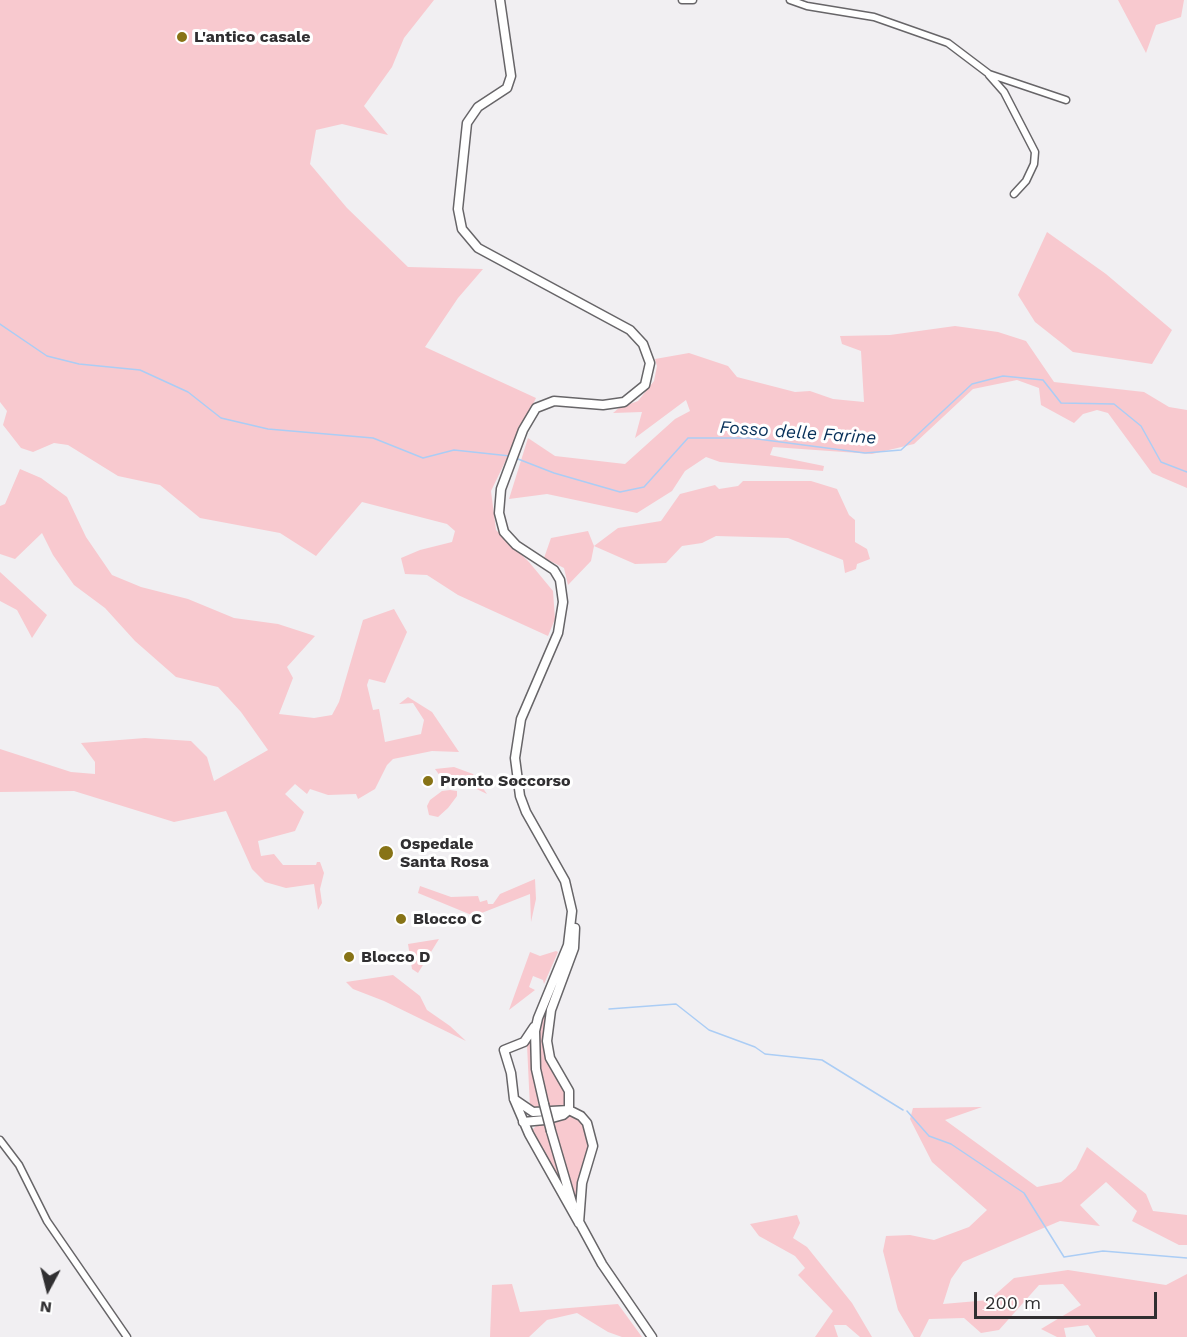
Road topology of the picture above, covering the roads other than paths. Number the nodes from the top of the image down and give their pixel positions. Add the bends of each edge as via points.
1 (500, 0) edge
2 (682, 0) edge
3 (693, 0) edge
4 (790, 0) edge
5 (989, 74) junction
6 (1066, 100) dead end
7 (1014, 194) dead end
8 (572, 919) junction
9 (538, 1018) junction
10 (514, 1099) junction
11 (546, 1108) junction
12 (569, 1110) junction
13 (523, 1122) junction
14 (0, 1140) edge
15 (579, 1223) junction
16 (127, 1337) edge
17 (652, 1337) edge

1 - 8 main road via 511,76 507,88 478,107 467,123 458,209 462,229 478,248 630,330 643,344 650,363 645,385 628,400 603,405 560,401 543,404 533,411 505,477 500,504 504,532 516,545 550,566 562,590 558,633 521,719 515,758 520,796 565,880
2 - 3 street
4 - 5 street via 874,17 948,43
5 - 6 street
5 - 7 street via 1004,92 1035,152 1026,181
8 - 9 main road via 568,945
8 - 12 main road via 575,943 551,1010 547,1041 550,1058 569,1090
9 - 10 main road via 524,1042 504,1050
9 - 11 main road via 535,1060
10 - 11 main road via 529,1111
10 - 13 main road
11 - 12 main road
11 - 13 main road
11 - 15 main road, bridge
12 - 13 main road via 545,1120
12 - 15 main road via 584,1119 593,1142 582,1183
13 - 15 main road
14 - 16 street via 19,1165 46,1221
15 - 17 main road

